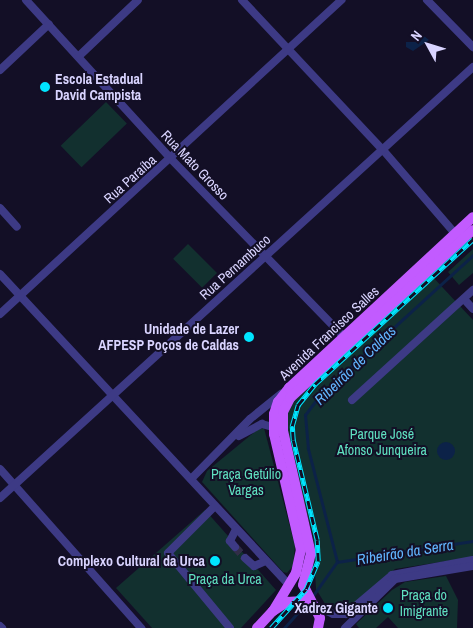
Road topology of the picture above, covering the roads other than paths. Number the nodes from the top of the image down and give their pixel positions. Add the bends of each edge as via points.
1 (26, 0) edge
2 (138, 0) edge
3 (242, 0) edge
4 (342, 0) edge
5 (427, 0) edge
6 (49, 24) junction
7 (473, 47) edge
8 (289, 50) junction
9 (78, 56) junction
10 (473, 67) edge
11 (0, 70) edge
12 (382, 150) junction
13 (171, 159) junction
14 (0, 208) edge
15 (473, 217) edge
16 (17, 227) dead end
17 (473, 230) edge
18 (458, 237) junction
19 (266, 255) junction
20 (0, 274) edge
21 (473, 290) edge
22 (20, 296) junction
23 (464, 299) junction
24 (473, 309) edge
25 (0, 314) edge
26 (347, 340) junction
27 (288, 388) junction
28 (114, 393) junction
29 (352, 400) dead end
30 (278, 429) junction
31 (230, 441) junction
32 (0, 469) edge
33 (191, 479) junction
34 (14, 485) junction
35 (0, 498) edge
36 (215, 506) junction
37 (236, 529) junction
38 (235, 547) dead end
39 (246, 558) tunnel mouth
40 (473, 560) edge
41 (266, 561) junction
42 (473, 566) edge
43 (289, 585) junction
44 (312, 605) junction
45 (273, 610) junction
46 (141, 628) edge
47 (230, 628) edge
48 (257, 628) edge
49 (318, 628) edge
50 (345, 628) edge

1 - 6 street, Rua Mato Grosso
2 - 9 street
3 - 8 street
4 - 8 street, Rua Paraíba
5 - 7 street
6 - 9 street, Rua Mato Grosso
6 - 11 street
8 - 12 street
8 - 13 street, Rua Paraíba
9 - 13 street, Rua Mato Grosso
10 - 12 street, Rua Pernambuco
12 - 18 street
12 - 19 street, Rua Pernambuco
13 - 19 street, Rua Mato Grosso
13 - 22 street, Rua Paraíba
14 - 16 street
15 - 18 main road, Avenida Francisco Salles
17 - 18 main road, Avenida Francisco Salles
18 - 26 main road, Avenida Francisco Salles
19 - 26 street, Rua Mato Grosso
19 - 28 street, Rua Pernambuco
20 - 22 street
21 - 23 street
22 - 25 street, Rua Paraíba
22 - 28 street
23 - 24 street
23 - 29 street
26 - 27 main road, Avenida Francisco Salles
26 - 30 main road, Avenida Francisco Salles via 290,398
27 - 30 main road, Avenida Francisco Salles via 275,408
27 - 31 street via 250,419
28 - 33 street
28 - 34 street, Rua Pernambuco
30 - 31 street via 255,426
30 - 43 main road, Avenida Francisco Salles via 301,550 300,563
30 - 44 main road, Avenida Francisco Salles via 311,554 304,582
31 - 33 street
32 - 34 street
33 - 36 street
34 - 35 street, Rua Pernambuco
34 - 46 street
36 - 37 street
36 - 47 street via 168,553
37 - 38 street via 230,541
37 - 41 street
39 - 41 street via 254,566
40 - 44 street via 392,575 346,614
41 - 43 street
42 - 50 street via 395,579
43 - 45 main road, Avenida Francisco Salles
44 - 45 main road via 287,602
44 - 49 main road, Avenida Francisco Salles
45 - 48 main road, Avenida Francisco Salles

